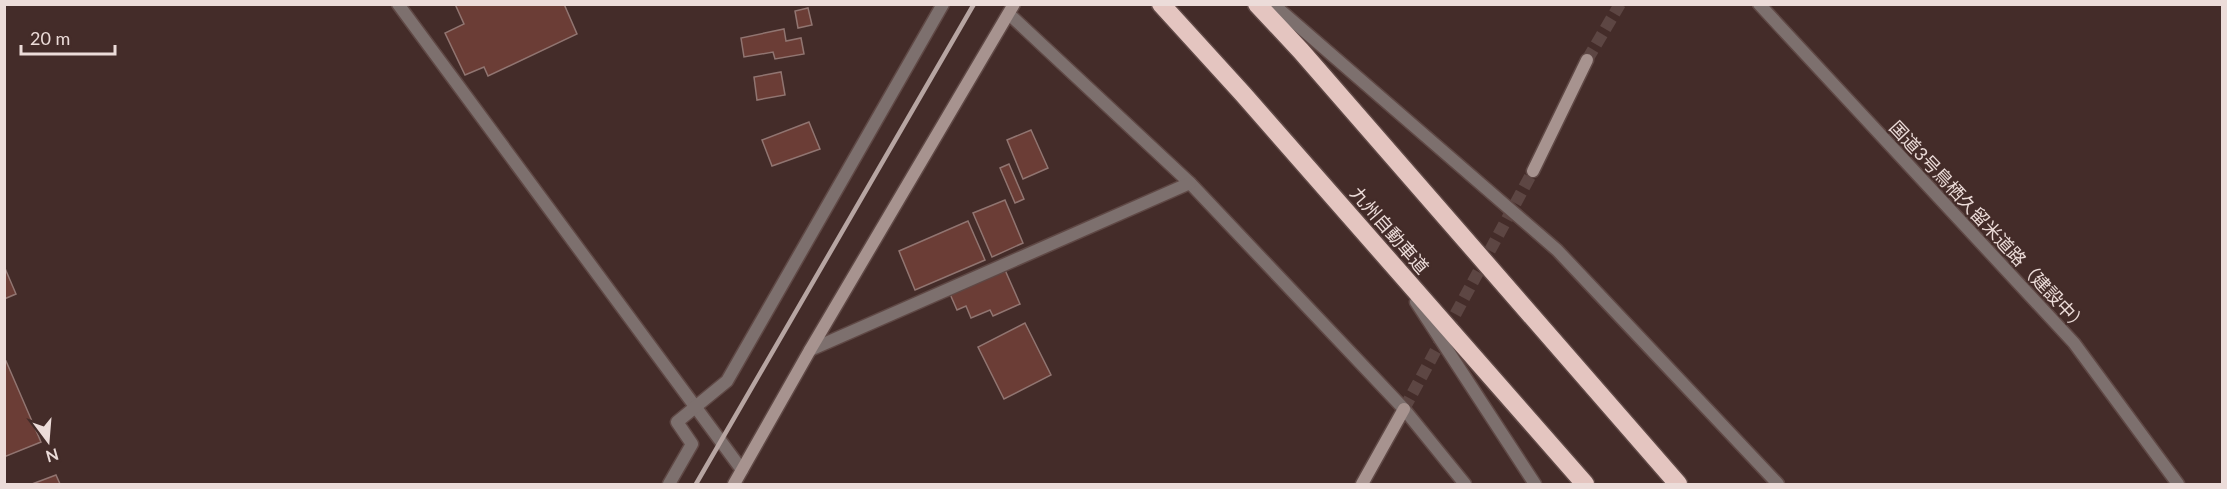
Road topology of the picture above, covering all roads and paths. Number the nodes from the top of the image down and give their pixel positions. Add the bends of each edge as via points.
1 (398, 4) edge
2 (943, 4) edge
3 (1161, 4) edge
4 (1257, 4) edge
5 (1273, 4) edge
6 (1759, 4) edge
7 (1011, 9) edge
8 (1587, 60) tunnel mouth
9 (1533, 171) tunnel mouth
10 (1190, 183) junction
11 (1393, 266) junction
12 (810, 350) junction
13 (695, 406) junction
14 (1404, 409) junction
15 (742, 470) junction
16 (669, 484) edge
17 (734, 484) edge
18 (1362, 484) edge
19 (1465, 484) edge
20 (1534, 484) edge
21 (1585, 484) edge
22 (1678, 484) edge
23 (1778, 484) edge
24 (2178, 484) edge

1 - 13 street
2 - 13 street via 727,381
3 - 11 highway, 九州自動車道
4 - 22 highway
5 - 23 street via 1557,250
6 - 24 street, 国道3号鳥栖久留米道路（建設中） via 2074,343
7 - 10 street
7 - 12 street
8 - 9 street
10 - 12 street
10 - 14 street
11 - 20 street
11 - 21 highway, 九州自動車道
12 - 15 street
13 - 15 street
13 - 16 street via 677,422 692,444
14 - 18 street
14 - 19 street
15 - 17 street

